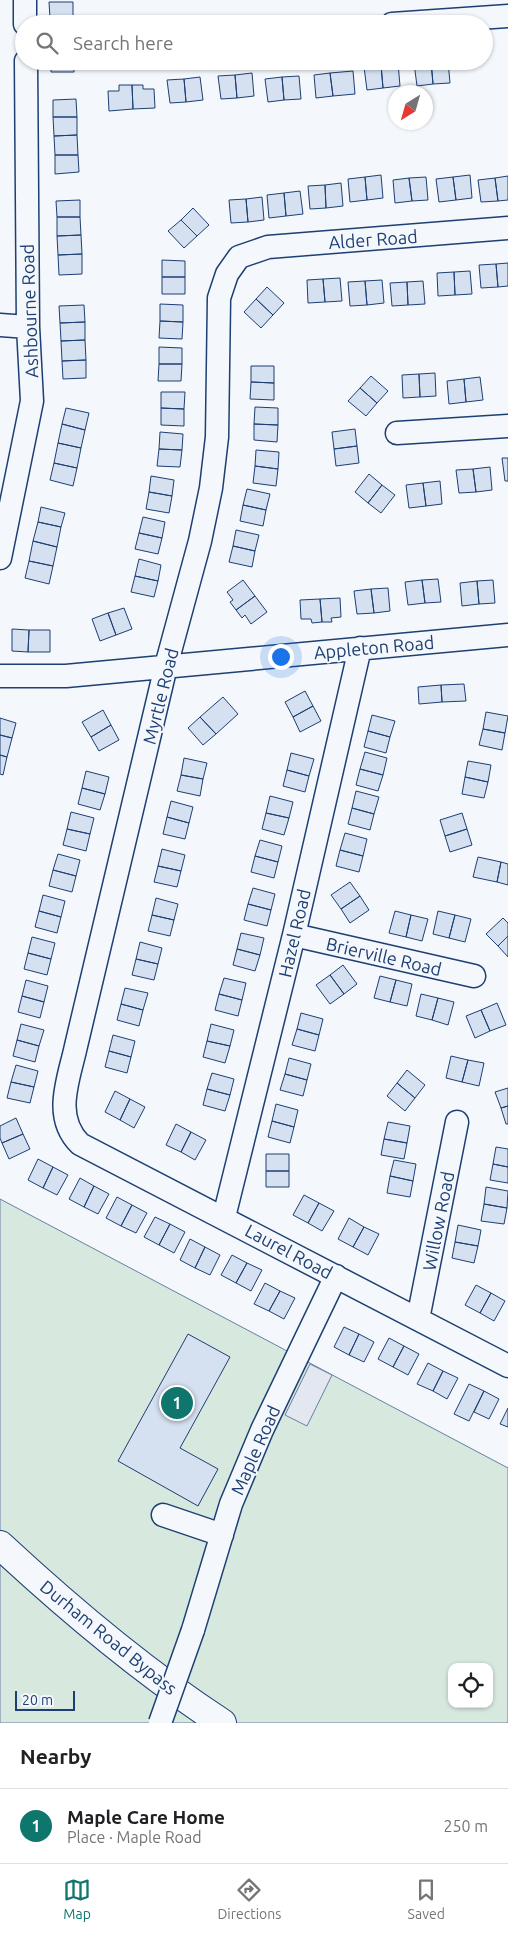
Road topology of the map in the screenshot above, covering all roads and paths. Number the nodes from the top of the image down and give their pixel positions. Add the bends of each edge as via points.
1 (25, 0) edge
2 (25, 15) edge
3 (508, 16) edge
4 (493, 17) edge
5 (26, 70) edge
6 (508, 228) edge
7 (240, 257) joint
8 (0, 324) edge
9 (28, 327) junction
10 (508, 426) edge
11 (397, 433) dead end
12 (0, 558) edge
13 (508, 635) edge
14 (360, 648) junction
15 (166, 666) junction
16 (0, 676) edge
17 (294, 935) junction
18 (474, 976) dead end
19 (457, 1122) dead end
20 (71, 1134) joint
21 (224, 1217) junction
22 (336, 1276) junction
23 (418, 1319) junction
24 (508, 1366) edge
25 (163, 1515) dead end
26 (222, 1535) junction
27 (0, 1545) edge
28 (160, 1723) edge
29 (222, 1723) edge

1 - 2 street
3 - 4 street
5 - 9 street, Ashbourne Road
6 - 7 street, Alder Road via 268,247
7 - 15 street, Myrtle Road via 227,274 219,298 217,437 211,488
8 - 9 street
9 - 12 street, Ashbourne Road via 32,401
10 - 11 street
13 - 14 street, Appleton Road
14 - 15 street, Appleton Road
14 - 17 street, Hazel Road
15 - 16 street, Appleton Road via 66,676
15 - 20 street, Myrtle Road via 64,1105 65,1120
17 - 18 street, Brierville Road
17 - 21 street, Hazel Road
19 - 23 street, Willow Road
20 - 21 street, Laurel Road via 80,1144
21 - 22 street, Laurel Road
22 - 23 street, Laurel Road
22 - 26 street, Maple Road via 262,1430 231,1504
23 - 24 street, Laurel Road
25 - 26 street
26 - 28 street, Maple Road, bridge
27 - 29 main road, Durham Road Bypass via 91,1627

